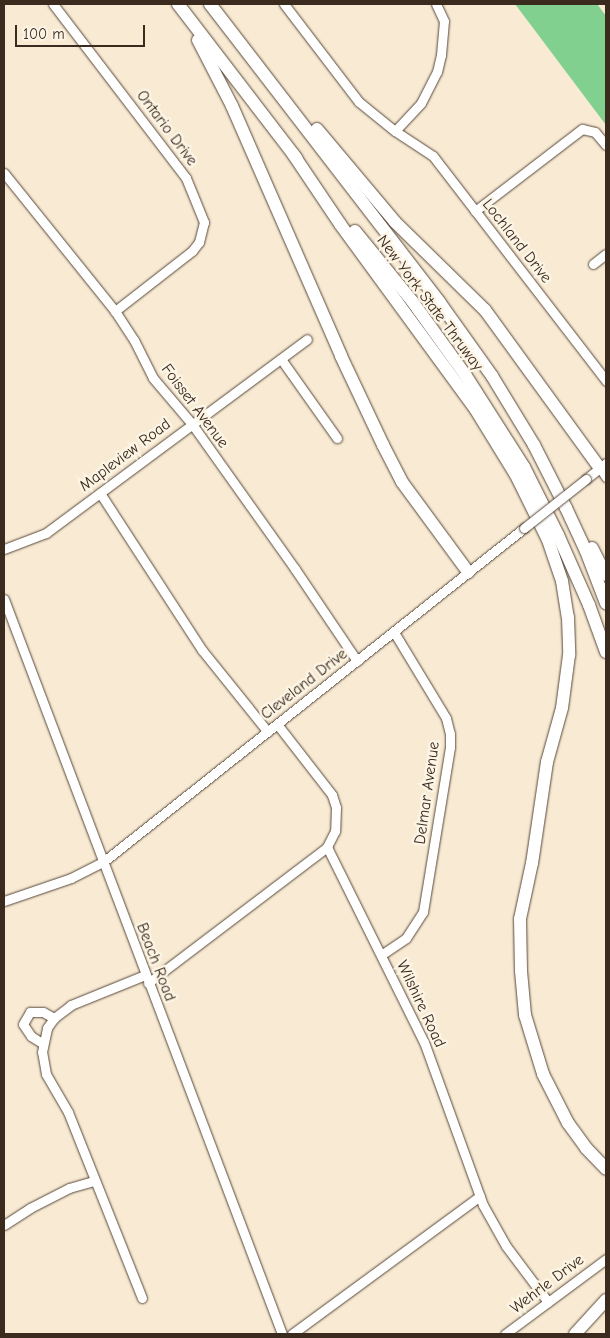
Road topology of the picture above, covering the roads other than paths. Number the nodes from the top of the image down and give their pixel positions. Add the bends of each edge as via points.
1 (53, 4) edge
2 (284, 4) edge
3 (436, 4) edge
4 (180, 6) edge
5 (213, 7) edge
6 (396, 130) junction
7 (606, 145) edge
8 (293, 154) junction
9 (4, 173) edge
10 (474, 211) junction
11 (606, 254) edge
12 (593, 264) dead end
13 (115, 311) junction
14 (307, 339) dead end
15 (281, 359) junction
16 (606, 381) edge
17 (192, 424) junction
18 (337, 438) dead end
19 (604, 469) edge
20 (100, 493) junction
21 (566, 508) junction
22 (4, 549) edge
23 (468, 572) junction
24 (606, 575) edge
25 (4, 599) edge
26 (606, 603) edge
27 (394, 632) junction
28 (606, 652) edge
29 (357, 661) junction
30 (277, 724) junction
31 (268, 732) junction
32 (327, 847) junction
33 (103, 862) junction
34 (4, 901) edge
35 (381, 955) junction
36 (147, 979) junction
37 (54, 1018) junction
38 (42, 1043) junction
39 (606, 1169) edge
40 (94, 1181) junction
41 (480, 1196) junction
42 (4, 1225) edge
43 (606, 1259) edge
44 (142, 1298) dead end
45 (606, 1300) edge
46 (548, 1302) junction
47 (282, 1334) edge
48 (292, 1334) edge
49 (505, 1334) edge
50 (575, 1334) edge

1 - 13 street, Ontario Drive via 186,178 204,222 199,242 192,251
2 - 6 street, Lochland Drive via 359,102
3 - 6 street via 444,21 437,72 421,103
4 - 8 highway, New York State Thruway
4 - 23 highway via 232,106 340,356 383,445 402,482
5 - 19 highway via 395,222 485,310
5 - 21 highway, New York State Thruway via 440,303 486,368 534,445
6 - 10 street, Lochland Drive via 433,156
7 - 10 street via 595,132 582,129
8 - 28 highway, New York State Thruway via 412,301 466,376 524,467 566,552
8 - 39 highway via 476,410 516,475 548,540 562,581 568,617 569,655 562,708 547,762 520,918 521,971 525,1015 543,1074 568,1123
9 - 13 street, Foisset Avenue
10 - 16 street, Lochland Drive
11 - 12 street
13 - 17 street, Foisset Avenue via 153,378
14 - 15 street, Mapleview Road
15 - 17 street, Mapleview Road
15 - 18 street
17 - 20 street, Mapleview Road
17 - 29 street, Foisset Avenue
19 - 23 street, Cleveland Drive, bridge via 586,479
20 - 22 street, Mapleview Road via 46,533
20 - 31 street via 202,650
21 - 24 highway
21 - 26 highway, New York State Thruway
23 - 27 street, Cleveland Drive
25 - 33 street, Beach Road
27 - 29 street, Cleveland Drive
27 - 35 street, Delmar Avenue via 446,718 450,747 423,912 406,938
29 - 30 street, Cleveland Drive
30 - 31 street, Cleveland Drive
30 - 32 street via 332,795 336,807 335,831
31 - 33 street, Cleveland Drive
32 - 35 street, Wilshire Road
32 - 36 street
33 - 34 street, Cleveland Drive via 71,878
33 - 36 street, Beach Road
35 - 41 street, Wilshire Road via 424,1042
36 - 37 street via 72,1005
36 - 47 street, Beach Road
37 - 38 street
37 - 38 street via 43,1012 30,1012 23,1024 31,1036
38 - 40 street via 46,1074 68,1112
40 - 42 street via 69,1188
40 - 44 street
41 - 46 street, Wilshire Road via 506,1246
41 - 48 street
43 - 46 street, Wehrle Drive
45 - 50 highway
46 - 49 street, Wehrle Drive

